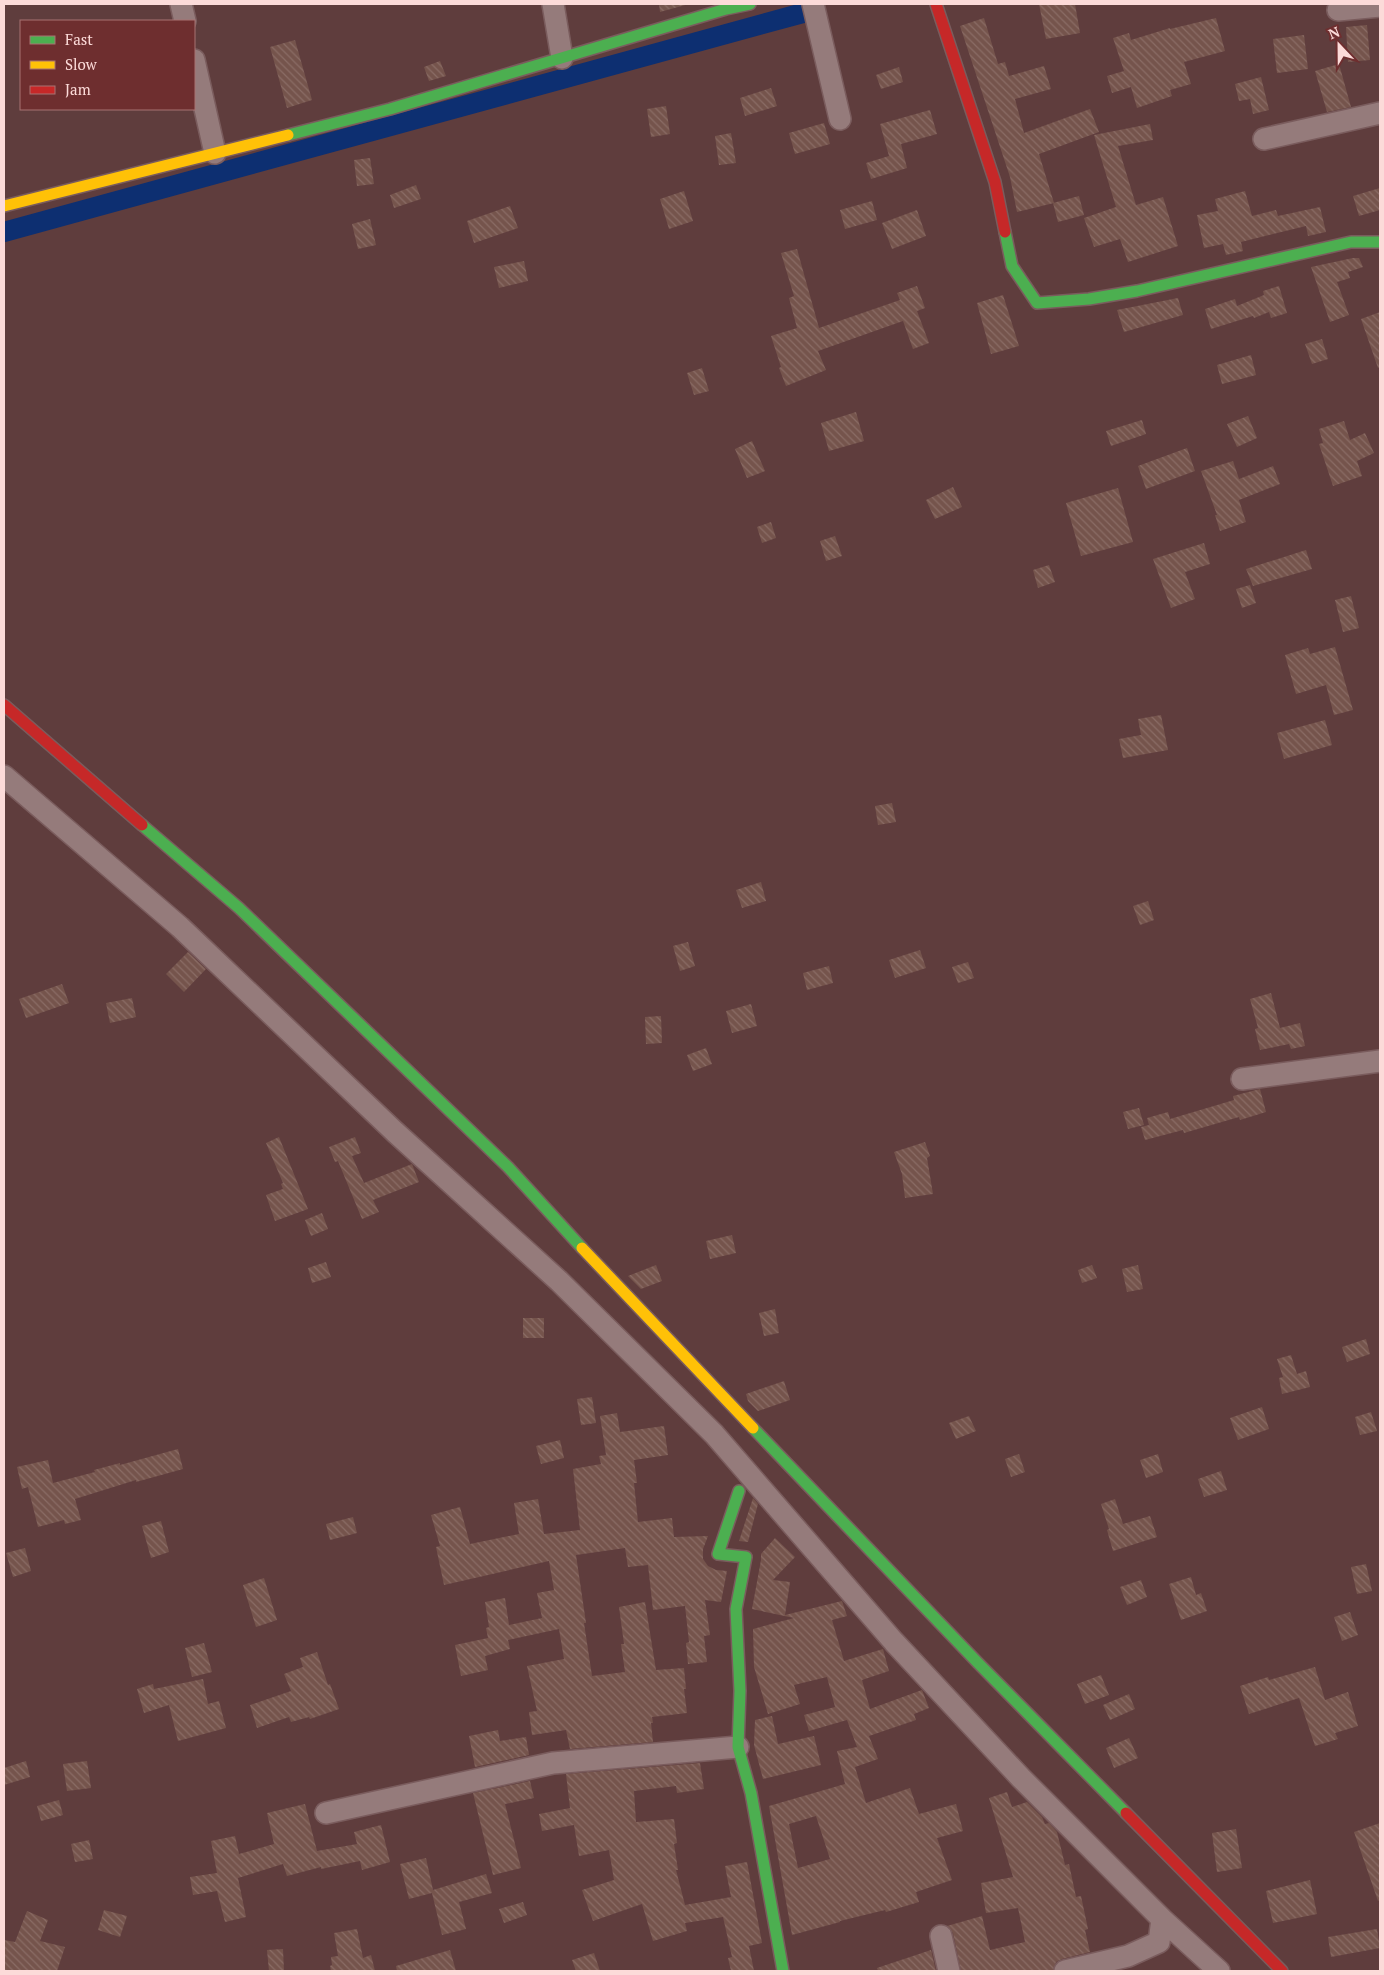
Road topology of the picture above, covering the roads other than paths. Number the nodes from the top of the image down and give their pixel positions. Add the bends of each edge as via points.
1 (181, 4) edge
2 (554, 4) edge
3 (750, 4) edge
4 (813, 4) edge
5 (936, 4) edge
6 (1380, 6) edge
7 (703, 10) edge
8 (1338, 10) dead end
9 (185, 20) edge
10 (562, 58) junction
11 (195, 64) edge
12 (1380, 113) edge
13 (840, 119) dead end
14 (1264, 139) dead end
15 (215, 153) junction
16 (4, 206) edge
17 (1380, 242) edge
18 (4, 705) edge
19 (4, 776) edge
20 (1380, 1061) edge
21 (1242, 1079) dead end
22 (739, 1491) dead end
23 (738, 1747) junction
24 (326, 1813) dead end
25 (1162, 1919) junction
26 (941, 1936) dead end
27 (783, 1971) edge
28 (949, 1971) edge
29 (1065, 1971) edge
30 (1219, 1971) edge
31 (1282, 1971) edge

1 - 9 street
2 - 10 street
3 - 7 street
4 - 13 street
5 - 17 street via 995,182 1012,266 1037,303 1137,290 1351,242
6 - 8 street
7 - 10 street
10 - 15 street via 390,109
11 - 15 street
12 - 14 street
15 - 16 street
18 - 31 street via 239,908 508,1167 623,1293 978,1664
19 - 25 street via 180,927 395,1132 588,1309 714,1434 894,1642 1001,1757
20 - 21 street
22 - 23 street via 718,1554 746,1557 736,1609 740,1691
23 - 24 street via 553,1763
23 - 27 street via 751,1793
25 - 29 street via 1159,1942 1128,1956
25 - 30 street
26 - 28 street

